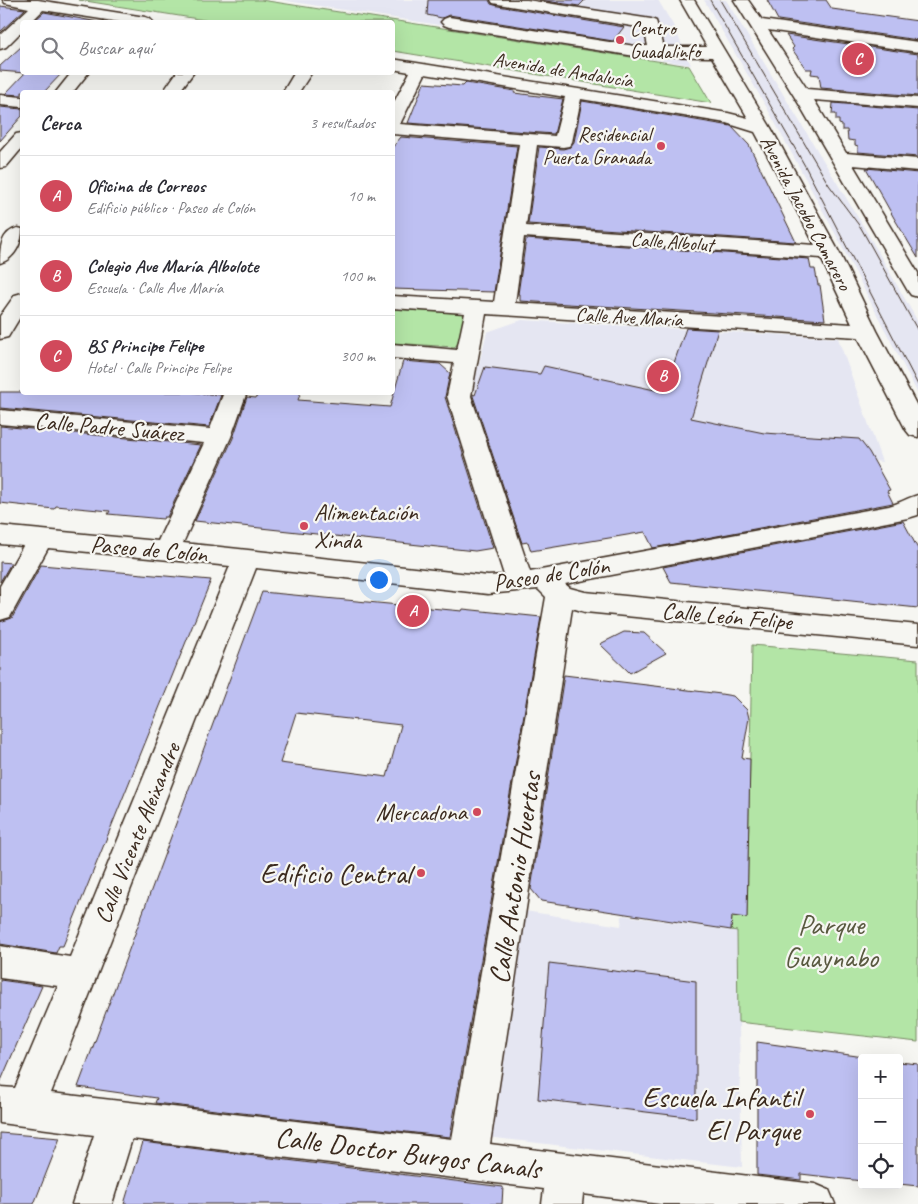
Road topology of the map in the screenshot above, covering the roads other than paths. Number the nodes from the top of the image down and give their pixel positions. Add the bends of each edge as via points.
1 (10, 0) edge
2 (498, 0) edge
3 (687, 0) edge
4 (741, 0) edge
5 (40, 5) junction
6 (25, 20) edge
7 (121, 20) edge
8 (450, 22) dead end
9 (20, 24) edge
10 (757, 24) junction
11 (0, 44) edge
12 (918, 47) edge
13 (657, 52) junction
14 (717, 52) junction
15 (395, 64) edge
16 (422, 68) junction
17 (78, 75) edge
18 (184, 75) edge
19 (302, 75) edge
20 (66, 90) edge
21 (172, 90) edge
22 (292, 90) edge
23 (574, 94) junction
24 (801, 94) junction
25 (0, 100) edge
26 (20, 102) edge
27 (918, 103) edge
28 (750, 108) junction
29 (395, 118) edge
30 (728, 118) junction
31 (762, 128) junction
32 (395, 129) edge
33 (529, 139) junction
34 (20, 140) edge
35 (840, 158) junction
36 (0, 163) edge
37 (918, 165) edge
38 (516, 232) junction
39 (14, 234) edge
40 (828, 252) junction
41 (0, 259) edge
42 (20, 262) edge
43 (918, 291) edge
44 (20, 302) edge
45 (395, 302) edge
46 (477, 307) junction
47 (504, 309) junction
48 (866, 331) junction
49 (0, 332) edge
50 (395, 351) edge
51 (467, 357) junction
52 (235, 395) edge
53 (0, 417) edge
54 (918, 430) edge
55 (219, 437) junction
56 (918, 503) edge
57 (0, 535) edge
58 (40, 539) junction
59 (167, 550) junction
60 (246, 558) junction
61 (541, 585) junction
62 (0, 610) edge
63 (918, 634) edge
64 (0, 962) edge
65 (81, 974) junction
66 (13, 1106) edge
67 (119, 1118) junction
68 (468, 1160) junction
69 (564, 1188) edge
70 (92, 1204) edge
71 (815, 1204) edge

1 - 5 street
2 - 13 street via 652,24
3 - 14 street, Avenida Jacobo Camarero
4 - 10 street
5 - 6 street
5 - 7 street
8 - 13 street
9 - 11 street
10 - 12 street
10 - 24 street
13 - 14 street
14 - 28 street, Avenida Jacobo Camarero
15 - 16 street, Avenida de Andalucía
16 - 23 street, Avenida de Andalucía
16 - 29 street
17 - 20 street
18 - 21 street
19 - 22 street
23 - 30 street, Avenida de Andalucía
23 - 33 street via 563,142
24 - 27 street
24 - 35 street
25 - 26 street
28 - 30 street
28 - 31 street, Avenida Jacobo Camarero
30 - 31 street, Avenida de Andalucía
31 - 40 street, Avenida Jacobo Camarero
32 - 33 street
33 - 38 street
34 - 36 street
35 - 37 street
35 - 43 street
38 - 40 street, Calle Albolut
38 - 47 street
39 - 41 street
40 - 48 street, Avenida Jacobo Camarero
41 - 42 street
44 - 49 street
45 - 46 street, Calle Ave María
46 - 47 street, Calle Ave María
46 - 51 street
47 - 48 street, Calle Ave María
48 - 54 street, Avenida Jacobo Camarero
50 - 51 street
51 - 61 street via 459,396 510,549
52 - 55 street
53 - 55 street, Calle Padre Suárez
55 - 59 street
56 - 61 street, Paseo de Colón via 902,512
57 - 58 street, Paseo de Colón
58 - 59 street, Paseo de Colón
58 - 62 street
59 - 60 street, Paseo de Colón
60 - 61 street, Paseo de Colón via 488,585
60 - 65 street, Calle Vicente Aleixandre
61 - 63 street, Calle León Felipe via 585,602
61 - 68 street, Calle Antonio Huertas
64 - 65 street
65 - 66 street, Calle Vicente Aleixandre
66 - 67 street, Calle Doctor Burgos Canals
67 - 68 street, Calle Doctor Burgos Canals
67 - 70 street
68 - 69 street, Calle Doctor Burgos Canals
69 - 71 street, Calle Doctor Burgos Canals

